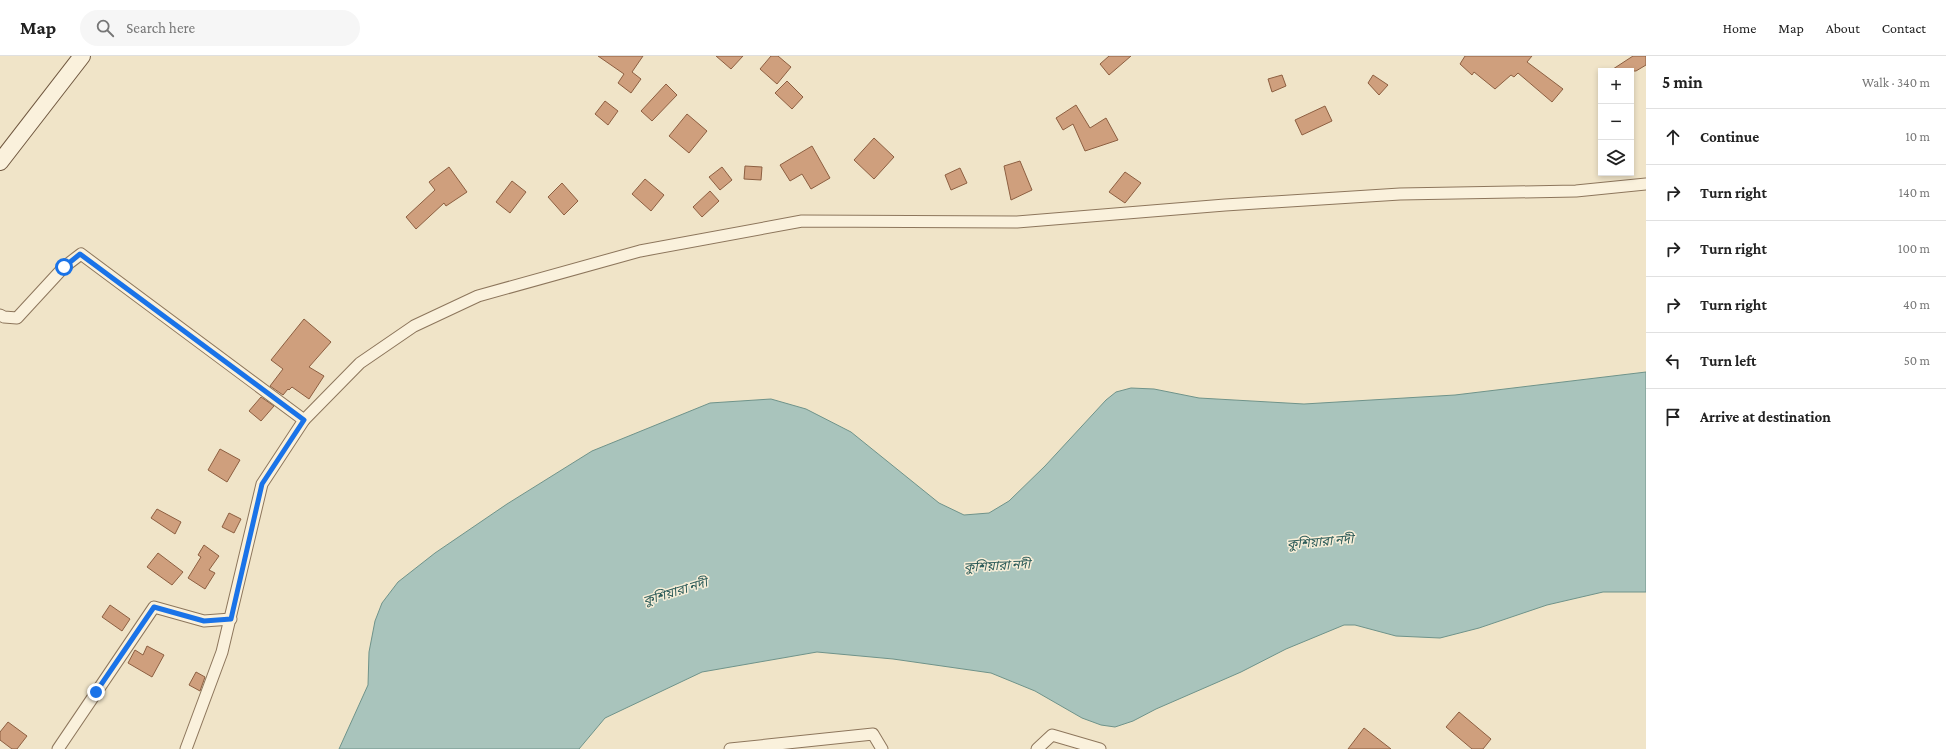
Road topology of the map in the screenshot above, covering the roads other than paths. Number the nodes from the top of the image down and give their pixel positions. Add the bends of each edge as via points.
1 (82, 56) edge
2 (0, 162) edge
3 (1646, 184) edge
4 (0, 315) edge
5 (304, 420) junction
6 (231, 619) junction
7 (58, 749) edge
8 (186, 749) edge
9 (730, 749) edge
10 (882, 749) edge
11 (1037, 749) edge
12 (1100, 749) edge

1 - 2 main road
3 - 5 street via 1576,191 1400,194 1017,222 802,221 640,252 478,296 414,326 360,363
4 - 5 street via 17,318 64,267 80,254
5 - 6 street via 262,484
6 - 7 street via 204,621 154,607
6 - 8 street via 222,652
9 - 10 street via 873,734
11 - 12 street via 1052,735

